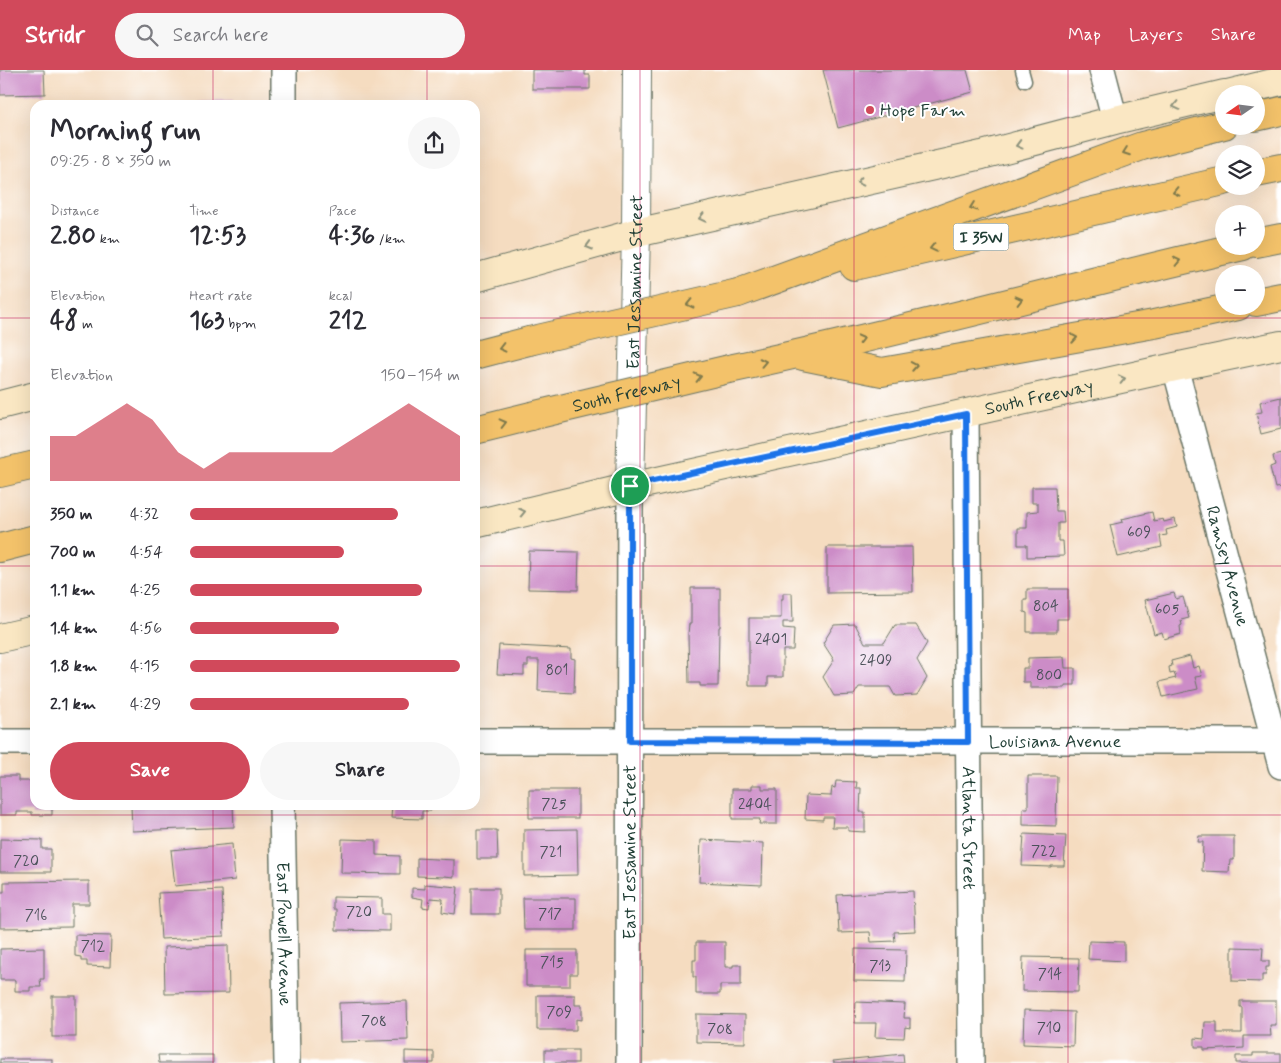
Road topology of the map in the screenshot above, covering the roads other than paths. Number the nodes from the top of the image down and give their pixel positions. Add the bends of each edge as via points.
1 (284, 70) edge
2 (636, 70) edge
3 (1102, 70) edge
4 (1281, 81) edge
5 (1264, 85) edge
6 (1215, 96) edge
7 (284, 100) edge
8 (1281, 111) edge
9 (1265, 115) edge
10 (1115, 120) junction
11 (1215, 127) edge
12 (1281, 168) edge
13 (1265, 171) edge
14 (1215, 183) edge
15 (636, 233) junction
16 (1281, 238) edge
17 (1265, 241) edge
18 (1215, 252) edge
19 (480, 277) edge
20 (738, 293) junction
21 (1281, 297) edge
22 (1265, 300) edge
23 (1215, 311) edge
24 (1281, 345) edge
25 (480, 354) edge
26 (797, 355) junction
27 (1175, 367) junction
28 (30, 397) edge
29 (0, 405) edge
30 (966, 414) junction
31 (480, 429) edge
32 (30, 466) edge
33 (0, 474) edge
34 (630, 486) junction
35 (480, 523) edge
36 (30, 540) edge
37 (0, 548) edge
38 (30, 631) edge
39 (0, 638) edge
40 (480, 741) edge
41 (630, 741) junction
42 (1274, 741) junction
43 (0, 742) edge
44 (30, 742) edge
45 (968, 742) junction
46 (1281, 766) edge
47 (282, 810) edge
48 (287, 1063) edge
49 (629, 1063) edge
50 (971, 1063) edge

1 - 7 street
2 - 15 street, East Jessamine Street
3 - 10 street
4 - 5 main road
6 -> 10 main road
8 - 9 highway
10 -> 15 main road via 982,155
11 -> 20 highway via 1142,146
12 - 13 highway
14 -> 20 highway, I 35W
15 -> 19 main road
15 - 34 street, East Jessamine Street
16 - 17 highway
26 -> 18 highway, South Freeway
20 -> 25 highway, I 35W, bridge
21 - 22 highway
26 -> 23 highway via 882,372
24 - 27 main road, South Freeway
31 -> 26 highway, South Freeway, bridge
30 -> 27 main road, South Freeway
27 - 42 street, Ramsey Avenue
28 - 29 main road
30 - 34 main road, South Freeway
30 - 45 street, Atlanta Street
32 - 33 highway
35 -> 34 main road, South Freeway
34 - 41 street, East Jessamine Street
36 - 37 highway
38 - 39 main road
40 - 41 street, Louisiana Avenue
41 - 45 street, Louisiana Avenue
41 - 49 street, East Jessamine Street
42 - 45 street, Louisiana Avenue
42 - 46 street, Ramsey Avenue
43 - 44 street
45 - 50 street, Atlanta Street
47 - 48 street, East Powell Avenue

